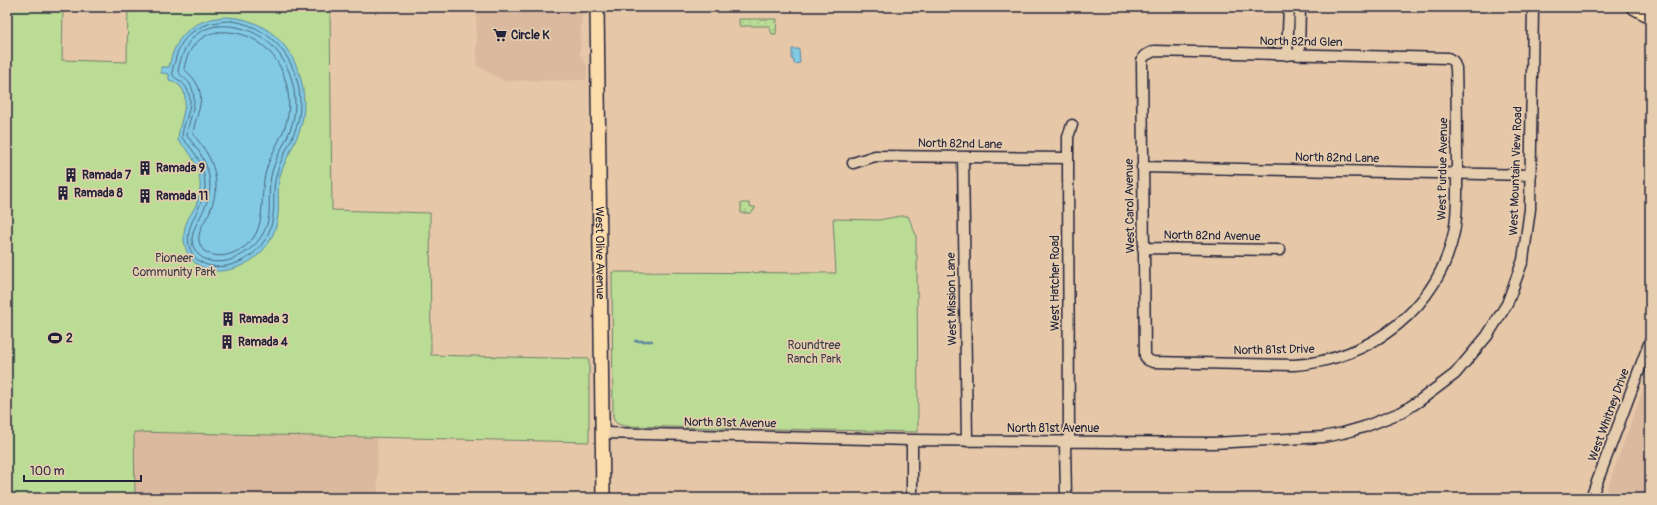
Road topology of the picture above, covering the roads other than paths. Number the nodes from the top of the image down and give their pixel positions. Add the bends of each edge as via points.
1 (597, 7) edge
2 (1289, 7) edge
3 (1300, 7) edge
4 (1533, 7) edge
5 (1633, 7) edge
6 (1650, 16) edge
7 (1148, 54) joint
8 (1287, 55) junction
9 (1299, 55) junction
10 (1453, 61) joint
11 (1072, 125) dead end
12 (964, 158) junction
13 (1068, 158) junction
14 (853, 163) dead end
15 (1142, 167) junction
16 (1457, 174) junction
17 (1531, 175) junction
18 (1143, 248) junction
19 (1280, 250) dead end
20 (1425, 295) joint
21 (1650, 341) edge
22 (1477, 348) joint
23 (1148, 360) joint
24 (602, 433) junction
25 (912, 440) junction
26 (967, 441) junction
27 (1067, 441) junction
28 (603, 498) edge
29 (912, 498) edge
30 (1066, 498) edge
31 (1591, 498) edge

1 - 24 main road, West Olive Avenue
2 - 8 street
3 - 9 street
4 - 17 street, West Mountain View Road
5 - 6 main road
7 - 8 street, North 82nd Glen via 1154,51
7 - 15 street, West Carol Avenue via 1142,60
8 - 9 street, North 82nd Glen
9 - 10 street, North 82nd Glen via 1448,58
10 - 16 street, West Purdue Avenue via 1456,68
11 - 13 street, West Hatcher Road via 1068,137
12 - 13 street, North 82nd Lane
12 - 14 street, North 82nd Lane via 875,156
12 - 26 street, West Mission Lane
13 - 27 street, West Hatcher Road
15 - 16 street, North 82nd Lane
15 - 18 street, West Carol Avenue
16 - 17 street, North 82nd Lane
16 - 20 street, West Purdue Avenue via 1456,213 1450,250
17 - 22 street, West Mountain View Road via 1530,209 1523,260 1507,304 1498,321
18 - 19 street, North 82nd Avenue
18 - 23 street, West Carol Avenue via 1145,356
20 - 23 street, North 81st Drive via 1413,311 1387,334 1345,356 1317,363 1281,365
21 - 31 street, West Whitney Drive
22 - 27 street, North 81st Avenue via 1455,374 1402,412 1344,433 1302,439 1213,442
24 - 25 street, North 81st Avenue
24 - 28 main road, West Olive Avenue
25 - 26 street, North 81st Avenue
25 - 29 street
26 - 27 street, North 81st Avenue
27 - 30 street, West Hatcher Road

